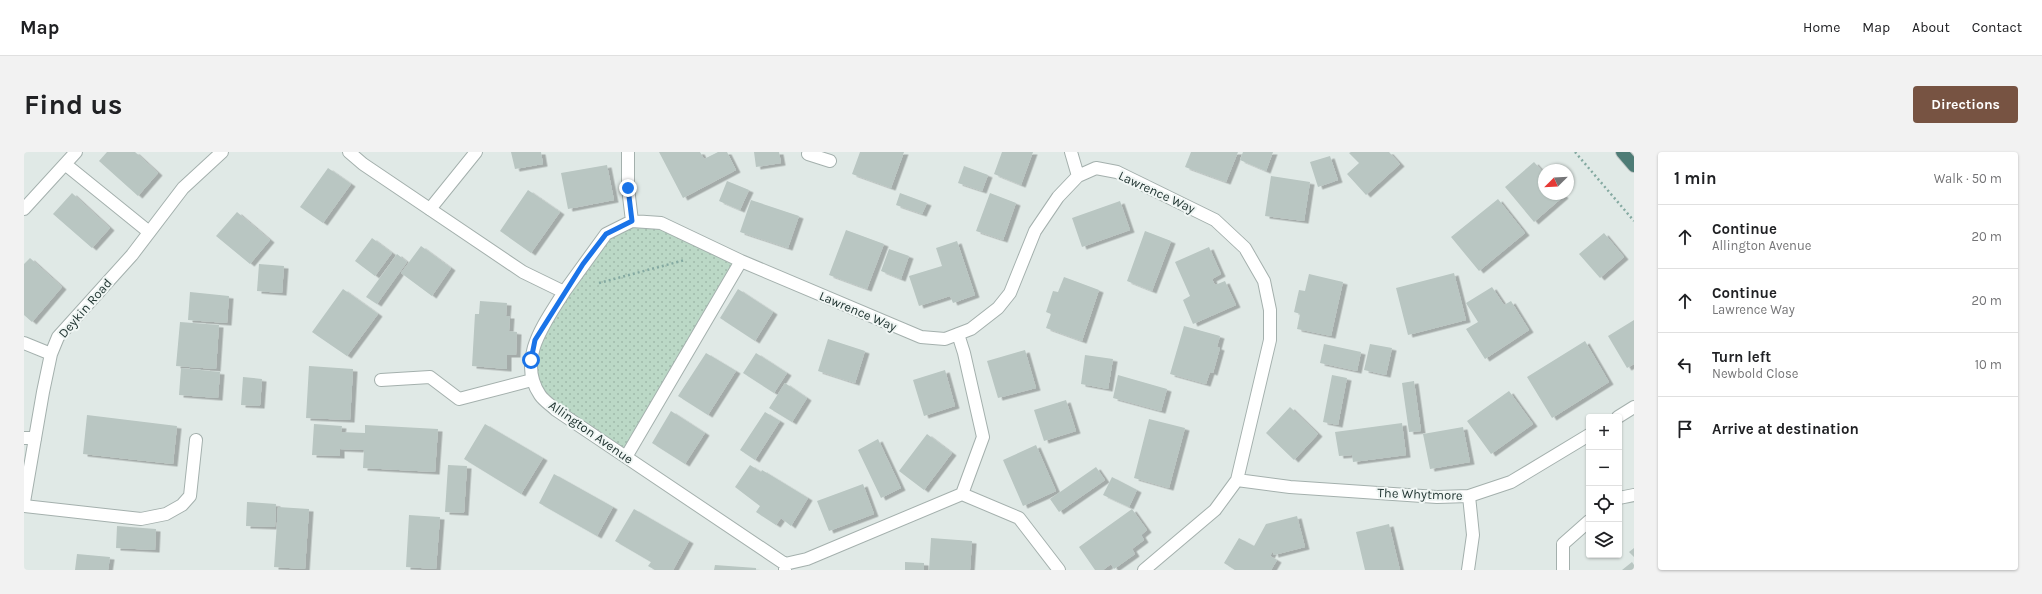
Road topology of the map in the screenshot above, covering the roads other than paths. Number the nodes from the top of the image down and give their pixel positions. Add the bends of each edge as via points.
1 (76, 152) edge
2 (222, 152) edge
3 (349, 152) edge
4 (476, 152) edge
5 (628, 152) edge
6 (1071, 152) edge
7 (1622, 152) edge
8 (808, 154) dead end
9 (830, 160) dead end
10 (65, 164) junction
11 (1634, 166) edge
12 (1078, 176) junction
13 (24, 209) edge
14 (430, 209) junction
15 (632, 221) junction
16 (149, 232) junction
17 (741, 261) junction
18 (564, 292) junction
19 (958, 334) junction
20 (24, 343) edge
21 (51, 354) junction
22 (381, 380) dead end
23 (532, 380) junction
24 (1634, 407) edge
25 (1622, 414) edge
26 (1586, 437) edge
27 (30, 438) edge
28 (196, 440) dead end
29 (626, 457) junction
30 (1237, 480) junction
31 (962, 494) junction
32 (1634, 495) edge
33 (1469, 496) junction
34 (1622, 497) edge
35 (24, 502) edge
36 (24, 506) edge
37 (1588, 522) edge
38 (785, 567) edge
39 (1059, 570) edge
40 (1144, 570) edge
41 (1468, 570) edge
42 (1563, 570) edge

1 - 10 street
2 - 16 street, Deykin Road via 183,188
3 - 14 street
4 - 14 street
5 - 15 street via 628,188
6 - 12 street
7 - 11 highway
8 - 9 street
10 - 13 street
10 - 16 street
12 - 19 street, Lawrence Way via 1058,197 1035,231 1010,294 986,319
12 - 30 street, Lawrence Way via 1096,168 1117,172 1215,220 1245,248 1264,281 1270,310 1270,340
14 - 18 street via 523,272
15 - 17 street, Lawrence Way via 661,223
15 - 18 street via 606,234
16 - 21 street, Deykin Road via 132,255 58,337
17 - 19 street, Lawrence Way via 921,337 945,339
17 - 29 street
18 - 23 street, Allington Avenue via 535,340 531,360
19 - 31 street via 983,436
20 - 21 street
21 - 27 street, Deykin Road
22 - 23 street via 430,377 459,399
23 - 29 street, Allington Avenue via 541,396 556,410
24 - 25 street
26 - 33 street, The Whytmore via 1510,482
27 - 35 street, Deykin Road
28 - 36 street via 190,496 182,505 166,514 141,519
29 - 38 street, Allington Avenue
30 - 33 street, The Whytmore via 1290,487 1429,496
30 - 40 street, Lawrence Way via 1215,510
31 - 38 street
31 - 39 street via 1019,518
32 - 34 street
33 - 41 street via 1473,535
37 - 42 street via 1563,544

